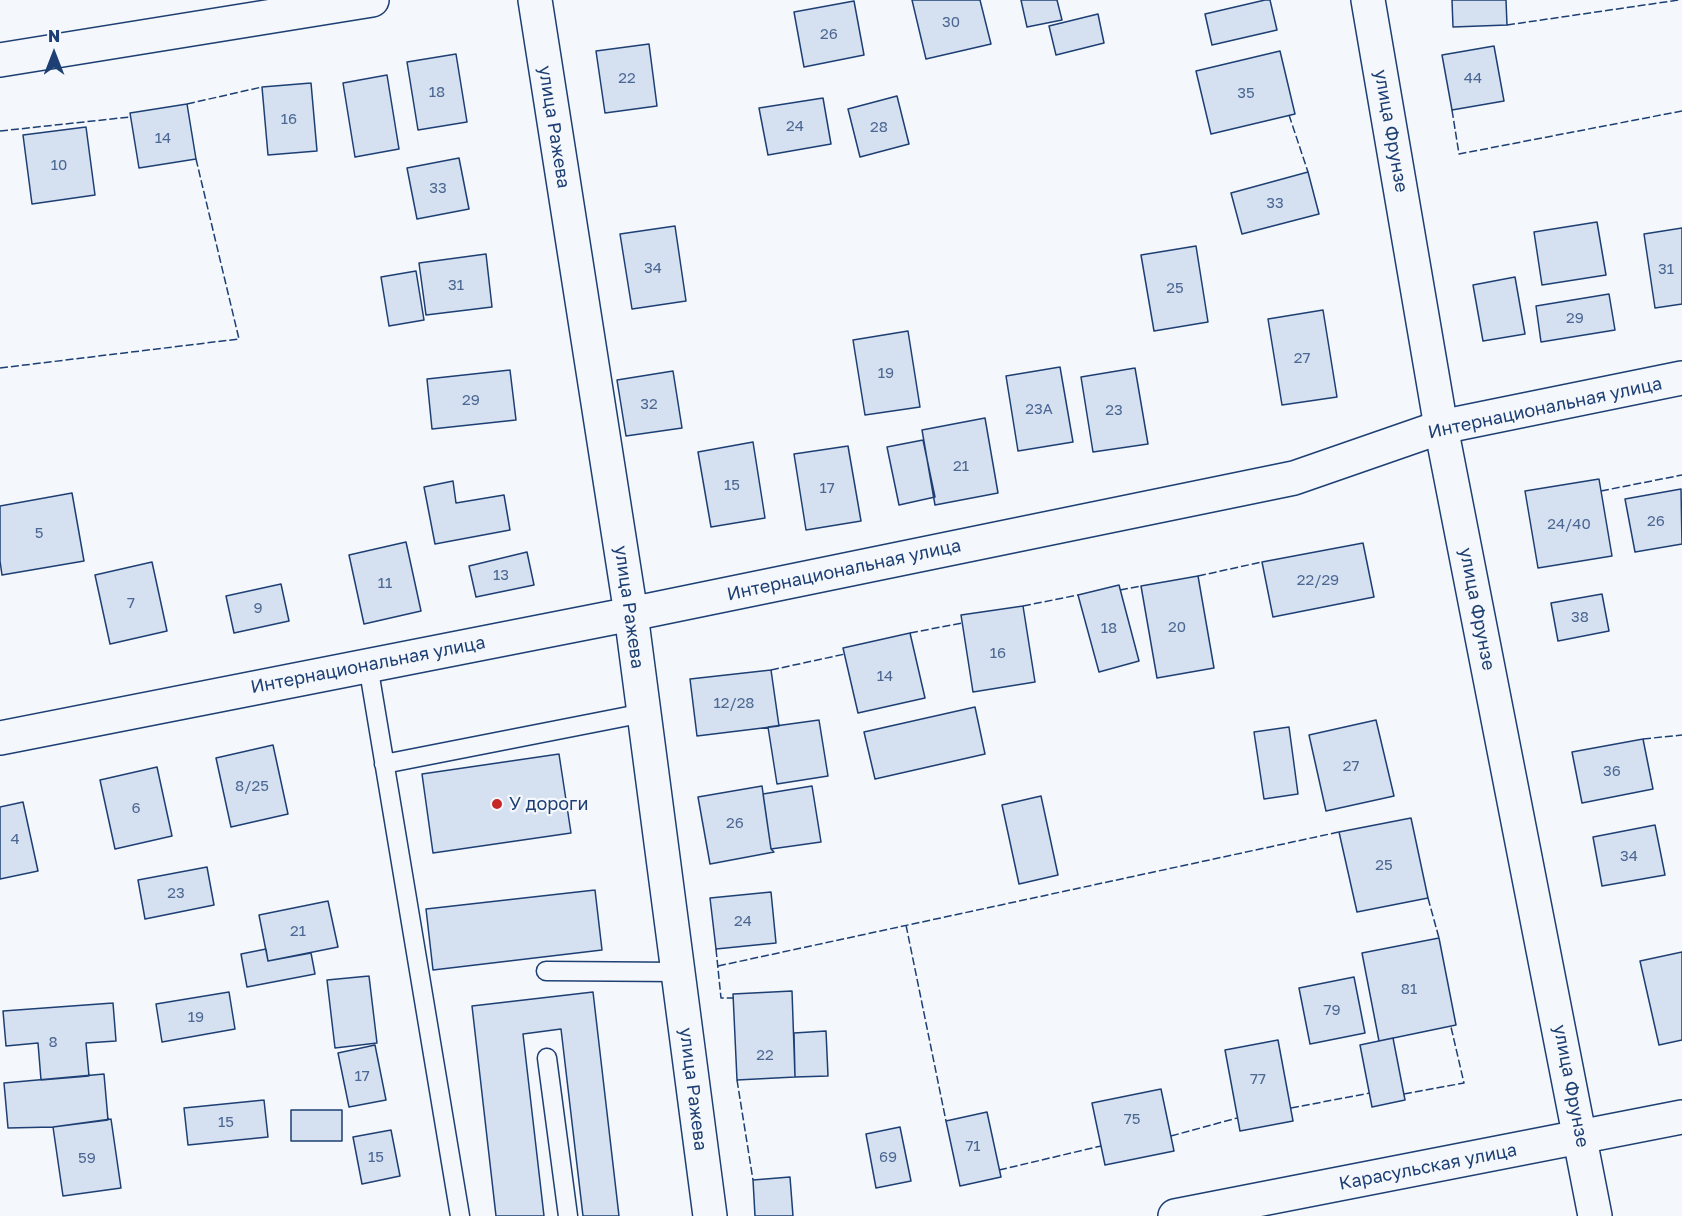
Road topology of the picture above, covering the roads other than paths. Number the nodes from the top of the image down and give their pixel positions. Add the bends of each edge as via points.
1 (372, 0) edge
2 (535, 0) edge
3 (1368, 0) edge
4 (0, 60) edge
5 (1682, 378) edge
6 (1441, 427) junction
7 (631, 614) junction
8 (368, 665) junction
9 (644, 713) junction
10 (0, 738) edge
11 (384, 764) junction
12 (546, 971) dead end
13 (678, 972) junction
14 (547, 1058) dead end
15 (1682, 1117) edge
16 (1581, 1138) junction
17 (460, 1216) edge
18 (568, 1216) edge
19 (710, 1216) edge
20 (1174, 1216) edge
21 (1595, 1216) edge

1 - 4 street
2 - 7 street, улица Ражева
3 - 6 street, улица Фрунзе
5 - 6 street, Интернациональная улица
6 - 7 street, Интернациональная улица via 1294,478
6 - 16 street, улица Фрунзе
7 - 8 street, Интернациональная улица
7 - 9 street, улица Ражева
8 - 10 street, Интернациональная улица
8 - 11 lane
9 - 11 lane
9 - 13 street, улица Ражева
11 - 17 lane
12 - 13 lane
13 - 19 street, улица Ражева
14 - 18 lane
15 - 16 street, Карасульская улица
16 - 20 street, Карасульская улица
16 - 21 street, улица Фрунзе

